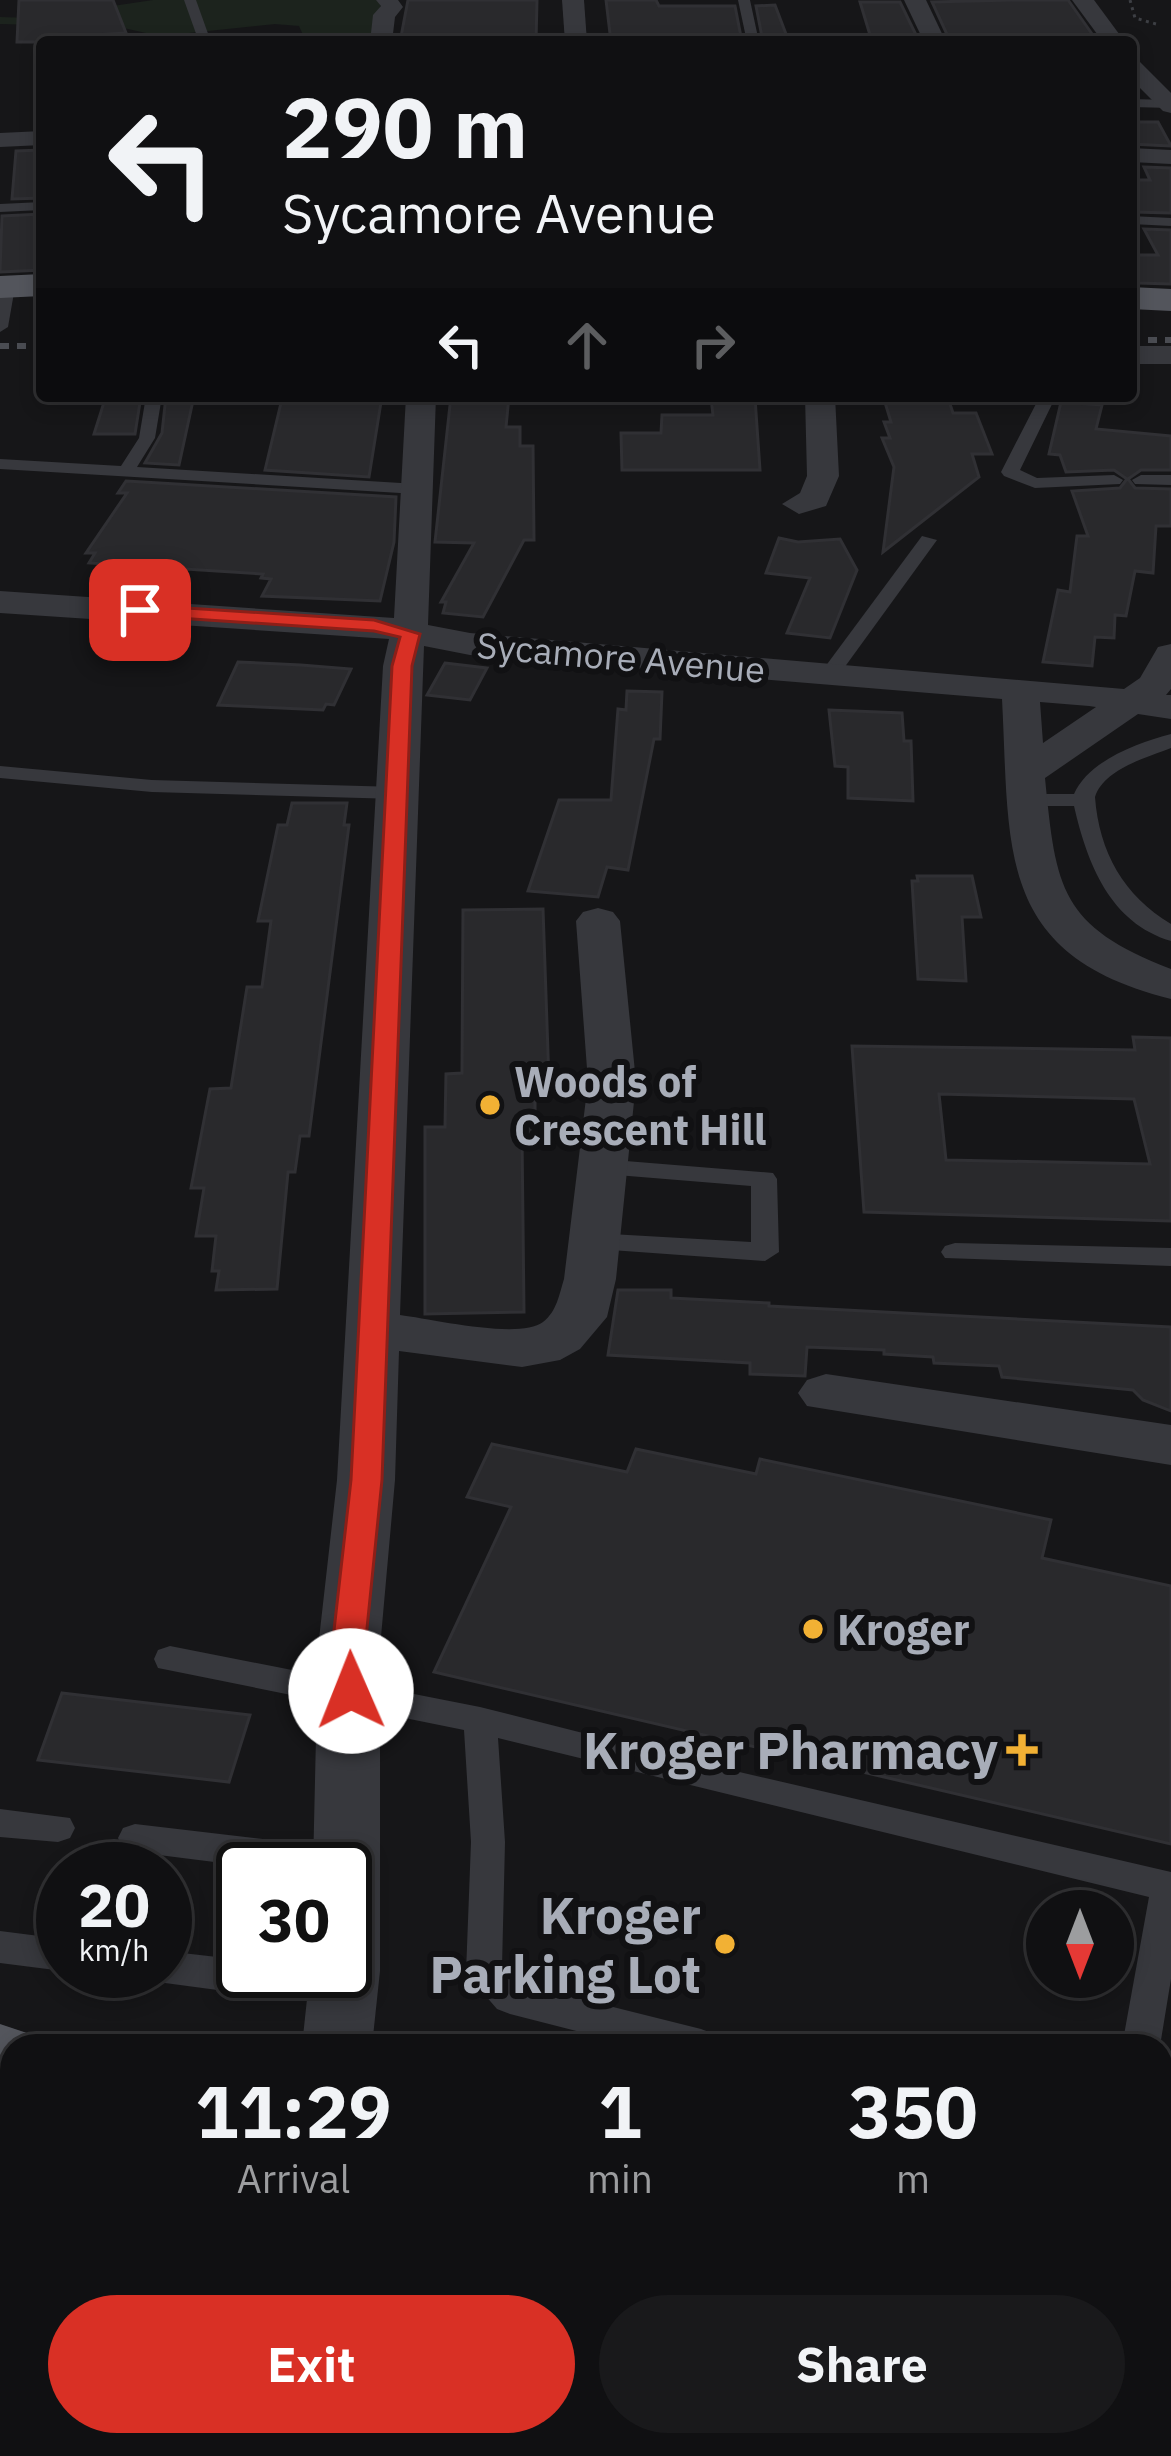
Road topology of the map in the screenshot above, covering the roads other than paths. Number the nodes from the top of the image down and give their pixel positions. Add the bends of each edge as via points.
1 (190, 0) edge
2 (386, 0) edge
3 (573, 0) edge
4 (744, 0) edge
5 (915, 0) edge
6 (1083, 0) edge
7 (203, 36) edge
8 (382, 36) edge
9 (576, 36) edge
10 (751, 36) edge
11 (932, 36) edge
12 (1110, 36) edge
13 (1137, 72) edge
14 (1137, 103) edge
15 (1170, 105) edge
16 (36, 139) edge
17 (1, 147) edge
18 (1137, 155) edge
19 (1171, 158) edge
20 (36, 206) edge
21 (0, 208) edge
22 (1137, 220) edge
23 (1171, 222) edge
24 (11, 295) edge
25 (1137, 298) edge
26 (1171, 300) edge
27 (0, 327) edge
28 (1137, 355) edge
29 (1171, 355) edge
30 (153, 402) edge
31 (421, 402) edge
32 (820, 402) edge
33 (1045, 402) edge
34 (0, 464) edge
35 (126, 471) junction
36 (1114, 480) dead end
37 (1142, 480) dead end
38 (1171, 480) edge
39 (417, 489) junction
40 (799, 504) dead end
41 (928, 540) dead end
42 (0, 602) edge
43 (410, 634) junction
44 (1171, 655) edge
45 (829, 675) junction
46 (1020, 690) junction
47 (1151, 705) edge
48 (1171, 740) edge
49 (0, 772) edge
50 (1029, 786) junction
51 (398, 793) junction
52 (1083, 800) junction
53 (598, 921) dead end
54 (1171, 934) edge
55 (1171, 985) edge
56 (601, 1167) junction
57 (593, 1242) junction
58 (955, 1252) dead end
59 (1171, 1257) edge
60 (372, 1330) junction
61 (826, 1394) dead end
62 (1171, 1444) edge
63 (170, 1659) dead end
64 (351, 1691) junction
65 (480, 1720) junction
66 (0, 1823) edge
67 (58, 1828) dead end
68 (135, 1838) dead end
69 (348, 1842) edge
70 (216, 1852) edge
71 (1170, 1887) edge
72 (0, 1947) edge
73 (36, 1952) edge
74 (342, 1998) edge
75 (338, 2034) edge
76 (654, 2034) edge
77 (1143, 2034) edge

1 - 7 lane
2 - 8 street via 392,6
3 - 9 street
4 - 10 lane
5 - 11 street
6 - 12 street
13 - 15 street
14 - 15 lane
16 - 17 street
18 - 19 street
20 - 21 lane
22 - 23 lane
24 - 27 lane
25 - 26 main road
28 - 29 street
30 - 35 lane via 147,438
31 - 39 street
32 - 40 street via 823,476 814,499
33 - 36 lane via 1010,472 1035,483
34 - 35 lane
35 - 39 lane
37 - 38 lane
39 - 43 street
41 - 45 lane
42 - 43 street, Sycamore Avenue
43 - 45 street, Sycamore Avenue
43 - 51 street
44 - 47 street
45 - 46 street, Sycamore Avenue
46 - 47 street, Sycamore Avenue
46 - 50 street
47 - 50 street
48 - 52 lane via 1106,772
49 - 51 lane
50 - 52 lane
50 - 55 street via 1036,871 1058,920 1102,956
51 - 60 street
52 - 54 lane via 1108,884 1133,913
53 - 56 street via 612,1082
56 - 57 street
56 - 57 lane via 764,1179 764,1252
57 - 60 street via 580,1318 541,1347
58 - 59 lane
60 - 64 street
61 - 62 street
63 - 64 lane
64 - 65 lane
64 - 69 street
65 - 71 lane
65 - 76 lane via 488,1842 484,1973 510,1997
66 - 67 lane
68 - 70 lane
71 - 77 lane
72 - 73 lane
74 - 75 street

